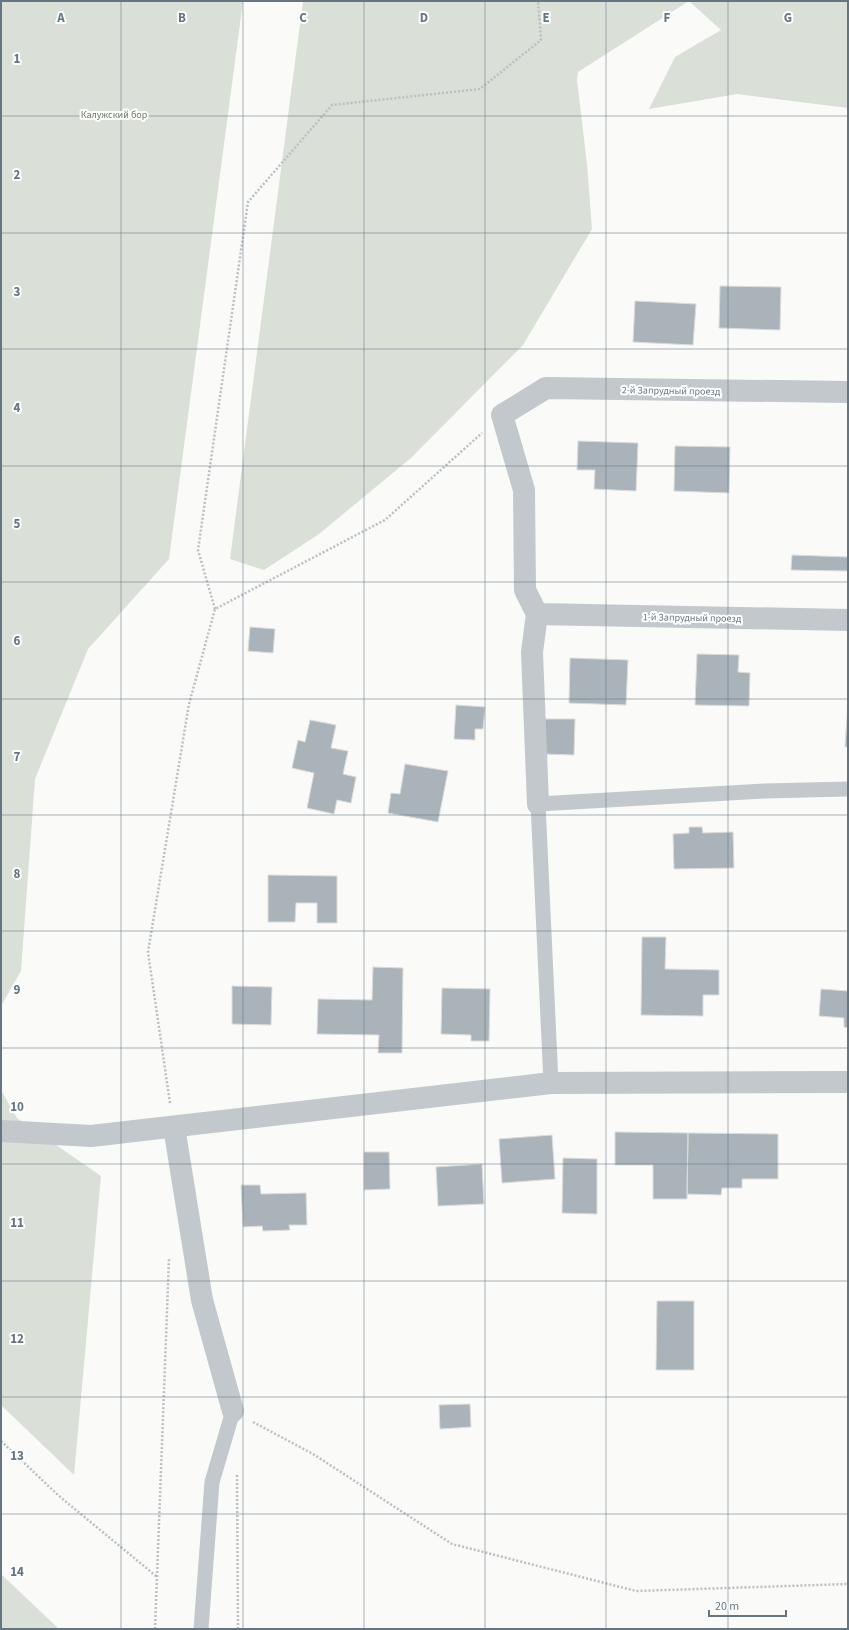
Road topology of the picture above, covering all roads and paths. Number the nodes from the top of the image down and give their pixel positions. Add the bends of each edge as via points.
1 (538, 1) edge
2 (848, 392) edge
3 (502, 415) junction
4 (215, 609) junction
5 (537, 614) junction
6 (848, 620) edge
7 (848, 789) edge
8 (538, 804) junction
9 (848, 1082) edge
10 (551, 1083) junction
11 (174, 1127) junction
12 (1, 1131) edge
13 (169, 1253) dead end
14 (233, 1411) junction
15 (1, 1441) edge
16 (237, 1474) dead end
17 (157, 1576) junction
18 (848, 1584) edge
19 (155, 1629) edge
20 (201, 1629) edge
21 (238, 1629) edge

1 - 4 path via 541,40 480,90 332,105 248,202 198,550
2 - 3 street, 2-й Запрудный проезд via 546,388
3 - 4 path via 385,520
3 - 5 street via 524,490 525,590
4 - 11 path via 189,704 148,952
5 - 6 street, 1-й Запрудный проезд
5 - 8 street via 532,652
7 - 8 lane
8 - 10 lane
9 - 10 street
10 - 11 street
11 - 12 street via 92,1136
11 - 14 street via 202,1300
13 - 17 path
14 - 18 path via 313,1454 452,1544 636,1591
14 - 20 lane via 212,1482
15 - 17 path via 59,1496
16 - 21 path
17 - 19 path

